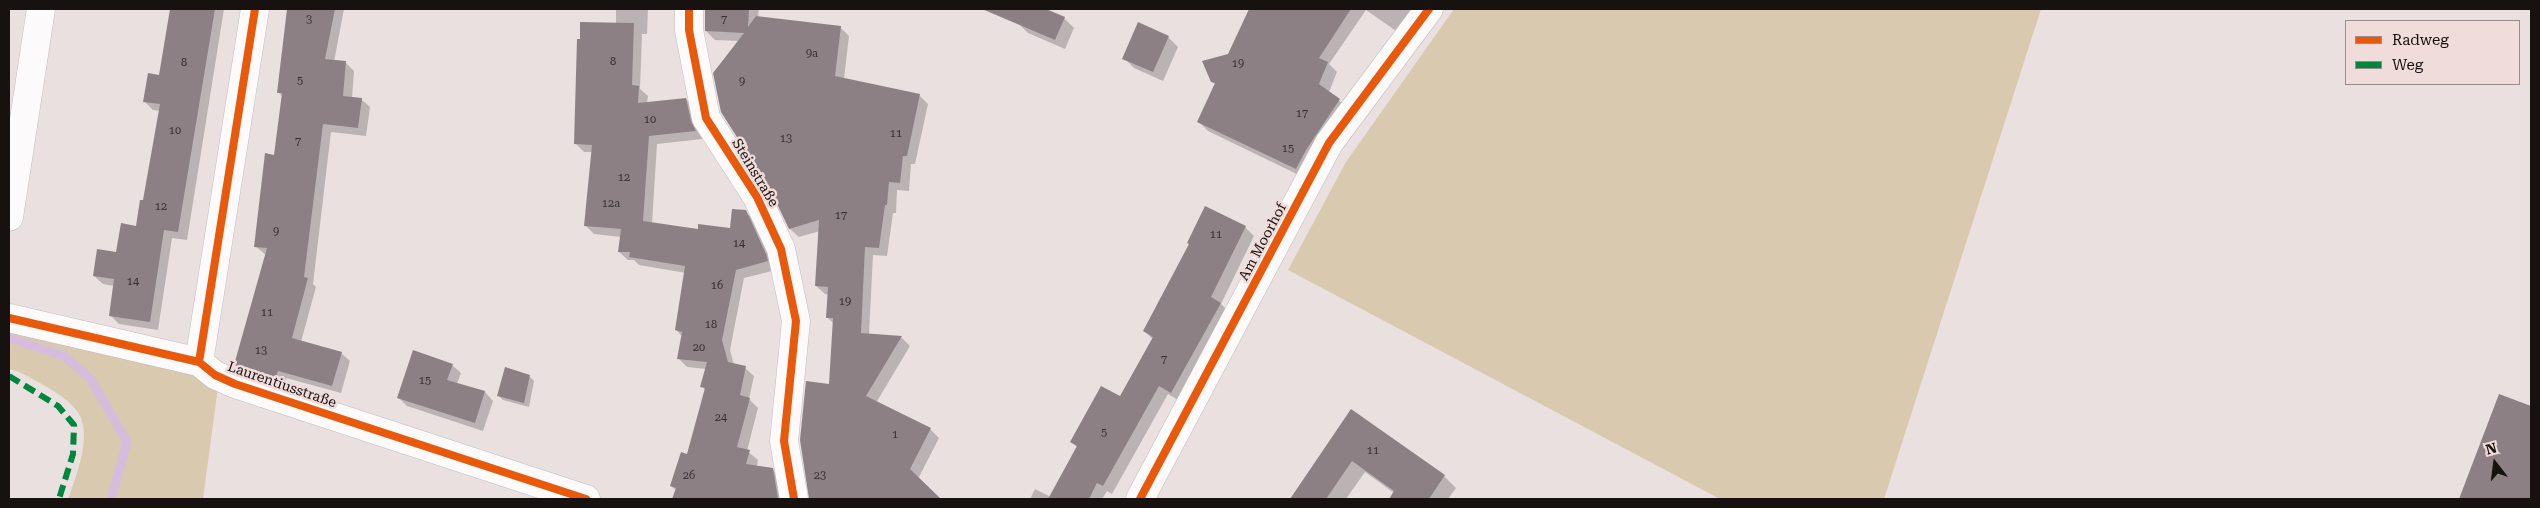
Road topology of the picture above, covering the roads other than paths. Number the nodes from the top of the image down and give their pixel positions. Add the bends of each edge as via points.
1 (41, 9) edge
2 (255, 9) edge
3 (689, 9) edge
4 (1428, 9) edge
5 (9, 217) edge
6 (9, 318) edge
7 (199, 362) junction
8 (586, 499) edge
9 (794, 499) edge
10 (1140, 499) edge

1 - 5 street
2 - 7 street
3 - 9 street, Steinstraße via 706,118 757,196 781,248 796,321 784,441
4 - 10 street, Am Moorhof via 1329,143
6 - 7 street
7 - 8 street, Laurentiusstraße via 215,375 235,384

